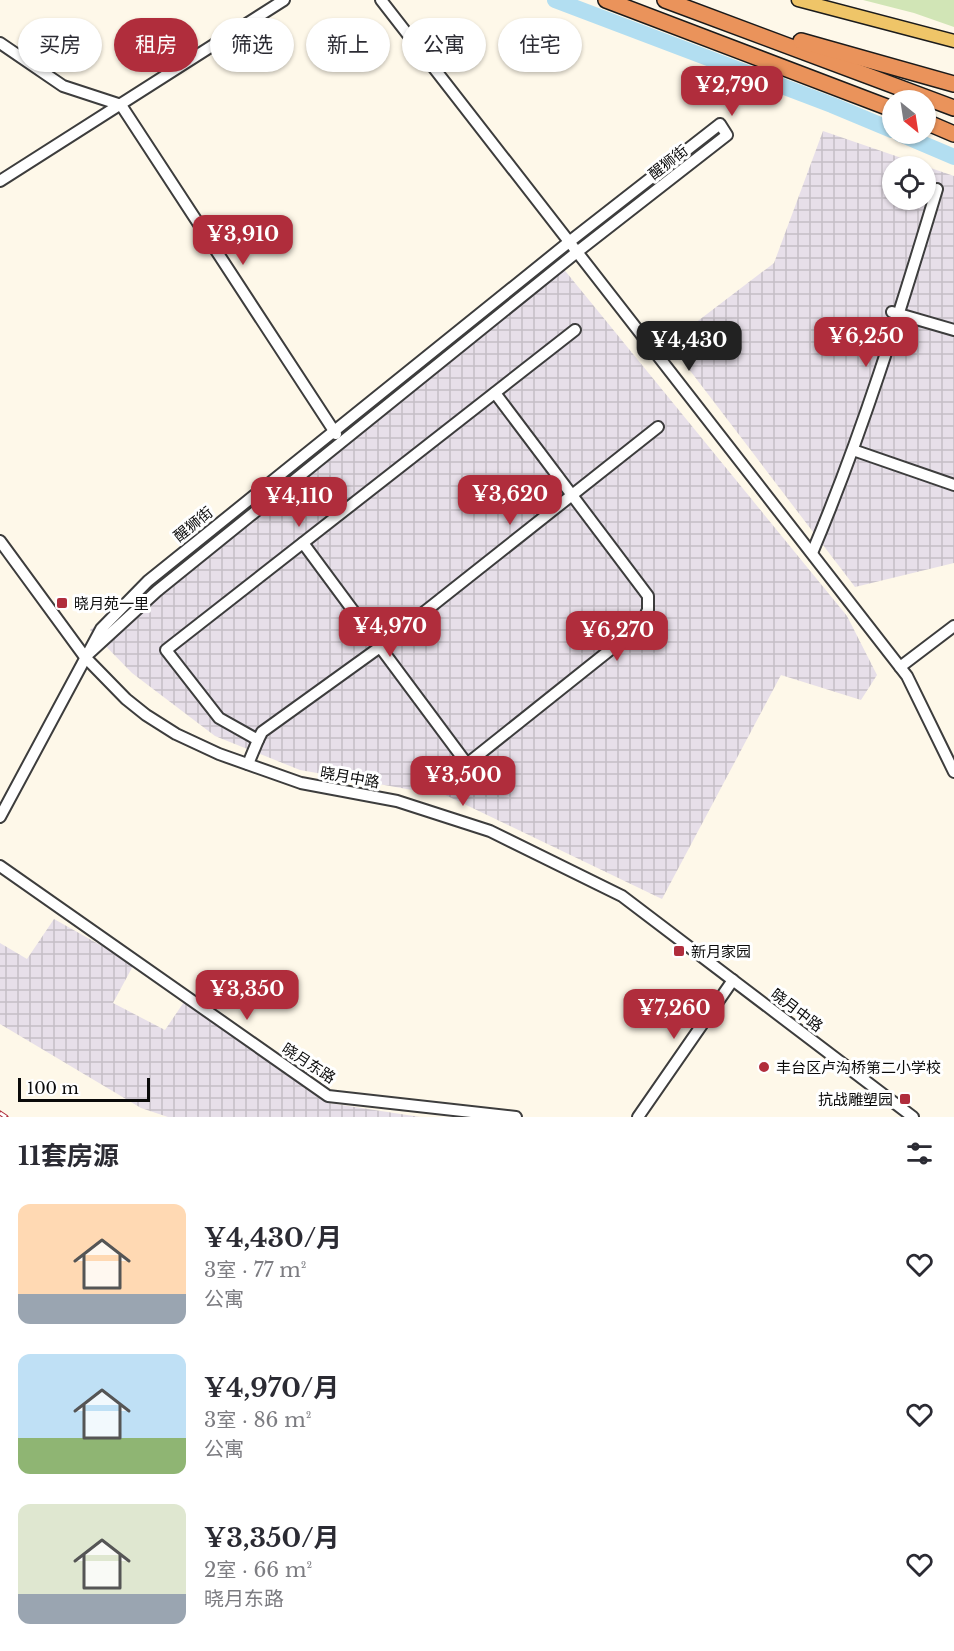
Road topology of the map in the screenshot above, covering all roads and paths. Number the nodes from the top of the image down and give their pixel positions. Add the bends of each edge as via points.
1 (284, 0) edge
2 (381, 0) edge
3 (606, 0) edge
4 (665, 0) edge
5 (798, 0) edge
6 (709, 16) junction
7 (954, 41) edge
8 (0, 43) edge
9 (926, 76) junction
10 (954, 77) edge
11 (954, 84) edge
12 (121, 105) junction
13 (882, 105) edge
14 (954, 108) edge
15 (936, 126) edge
16 (954, 134) edge
17 (0, 181) edge
18 (937, 189) dead end
19 (569, 242) junction
20 (577, 252) junction
21 (896, 313) junction
22 (575, 330) dead end
23 (954, 330) edge
24 (495, 393) junction
25 (658, 427) dead end
26 (334, 430) junction
27 (342, 442) junction
28 (853, 450) junction
29 (954, 485) edge
30 (572, 495) junction
31 (0, 541) edge
32 (303, 543) junction
33 (812, 553) junction
34 (954, 626) edge
35 (380, 647) junction
36 (85, 657) junction
37 (900, 667) junction
38 (258, 740) junction
39 (248, 764) junction
40 (954, 772) edge
41 (0, 817) edge
42 (0, 866) edge
43 (733, 980) junction
44 (435, 1113) edge
45 (516, 1117) edge
46 (638, 1117) edge
47 (913, 1117) edge

1 - 12 street
2 - 19 street
3 - 13 highway
4 - 6 highway
5 - 7 main road
6 - 9 highway
6 - 14 highway
8 - 12 street via 63,86
9 - 10 main road
9 - 11 highway
12 - 17 street
12 - 26 street
15 - 16 highway
18 - 21 street
19 - 20 street
19 - 20 street, 醒狮街 via 720,124 727,135
19 - 26 street, 醒狮街
20 - 27 street, 醒狮街
20 - 33 street
21 - 23 street
21 - 28 street
22 - 24 street
24 - 30 street
24 - 32 street
25 - 30 street
26 - 27 street
26 - 36 street, 醒狮街 via 148,581 101,629
27 - 36 street, 醒狮街 via 157,591
28 - 29 street
28 - 33 street
30 - 35 street
30 - 35 street via 648,596 648,609 640,626 467,764
31 - 36 street, 晓月中路
32 - 35 street
32 - 38 street via 166,650 219,717
33 - 37 street
34 - 37 street
35 - 38 street via 262,732
36 - 39 street, 晓月中路 via 146,715 176,734
36 - 41 street, 醒狮街
37 - 40 street
38 - 39 street
39 - 43 street, 晓月中路 via 301,783 397,801 490,831 622,896
42 - 44 street, 晓月东路 via 328,1096
43 - 46 street
43 - 47 street, 晓月中路
44 - 45 street, 晓月东路

